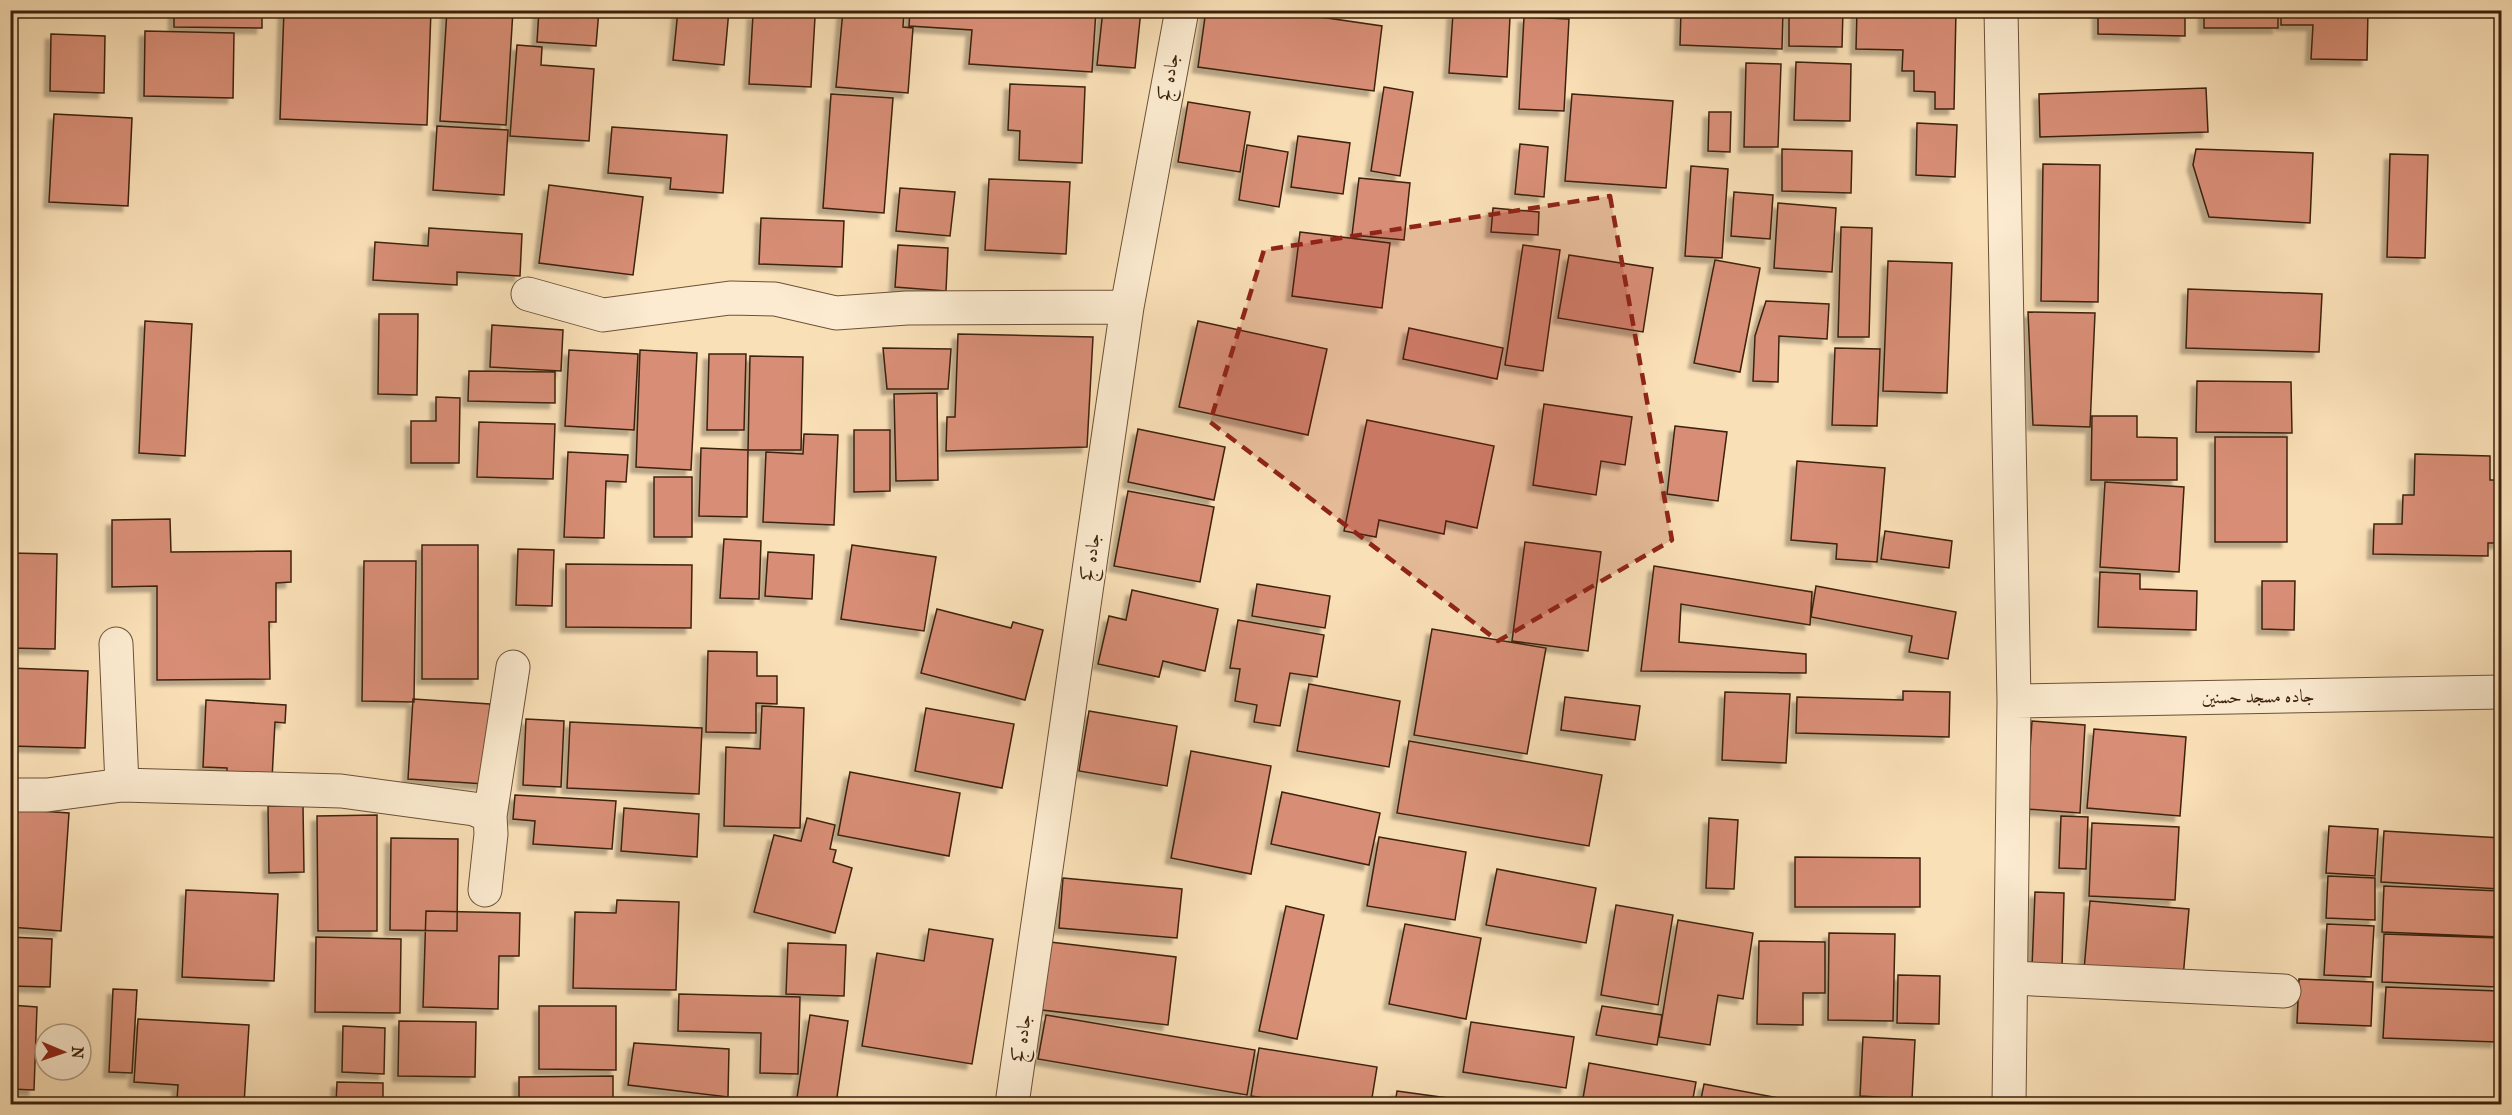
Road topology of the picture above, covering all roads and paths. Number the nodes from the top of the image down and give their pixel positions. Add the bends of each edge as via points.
1 (1182, 10) edge
2 (2001, 10) edge
3 (528, 294) dead end
4 (1127, 307) junction
5 (116, 644) dead end
6 (513, 667) dead end
7 (2502, 692) edge
8 (2014, 701) junction
9 (122, 785) junction
10 (10, 795) edge
11 (490, 816) junction
12 (485, 890) dead end
13 (2011, 978) junction
14 (2284, 991) dead end
15 (1012, 1104) edge
16 (2009, 1104) edge

1 - 4 street, جاده کج
2 - 8 street
3 - 4 street via 603,315 729,298 775,299 836,313 907,308
4 - 15 street, جاده کج
5 - 9 street
6 - 11 street
7 - 8 street, جاده مسجد حسنین
8 - 13 street
9 - 10 street via 47,795
9 - 11 street via 341,791 474,809
11 - 12 street
13 - 14 street
13 - 16 street

